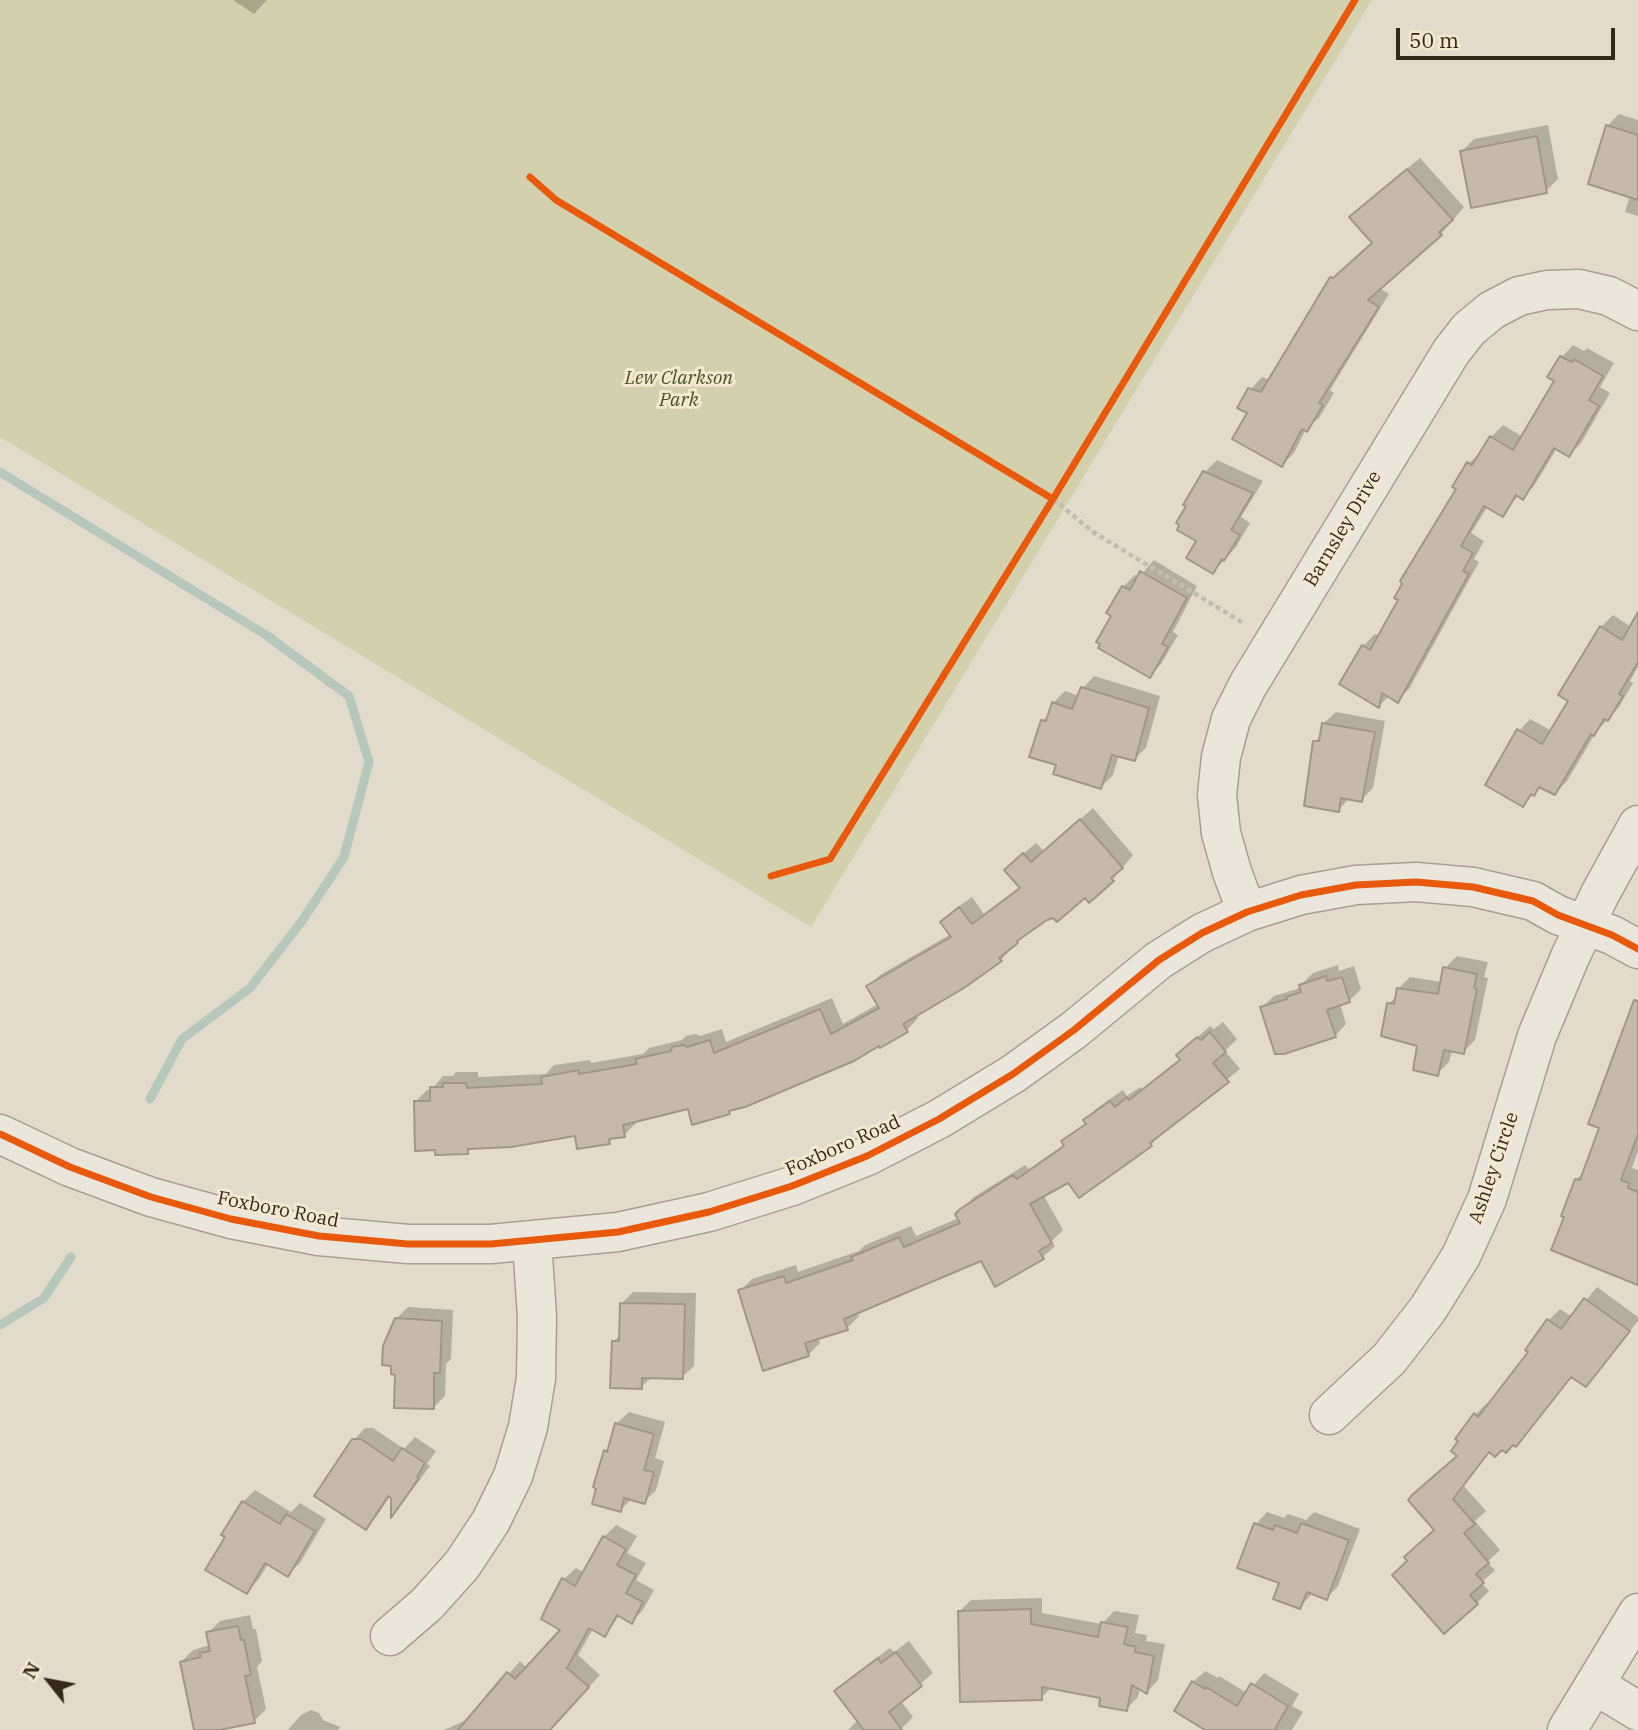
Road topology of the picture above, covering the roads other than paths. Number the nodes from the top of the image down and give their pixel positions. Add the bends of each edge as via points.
1 (1638, 311) edge
2 (1638, 825) edge
3 (1247, 912) junction
4 (1585, 925) junction
5 (1638, 949) edge
6 (0, 1134) edge
7 (532, 1241) junction
8 (1329, 1415) dead end
9 (1638, 1613) edge
10 (390, 1636) dead end
11 (1595, 1685) junction
12 (1638, 1711) edge
13 (1567, 1730) edge

1 - 3 street, Barnsley Drive via 1609,296 1578,289 1547,290 1492,310 1451,352 1231,719 1217,795 1221,833
2 - 4 street, Ashley Circle
3 - 4 street, Foxboro Road via 1301,895 1356,885 1416,882 1473,887 1532,901
3 - 7 street, Foxboro Road via 1159,960 1013,1074 867,1156 709,1213 618,1232
4 - 5 street, Foxboro Road
4 - 8 street, Ashley Circle via 1537,1036 1487,1199 1461,1256 1389,1359
6 - 7 street, Foxboro Road via 81,1172 231,1219 319,1236 408,1244
7 - 10 street via 536,1378 513,1476 462,1565
9 - 11 street
11 - 12 street
11 - 13 street

